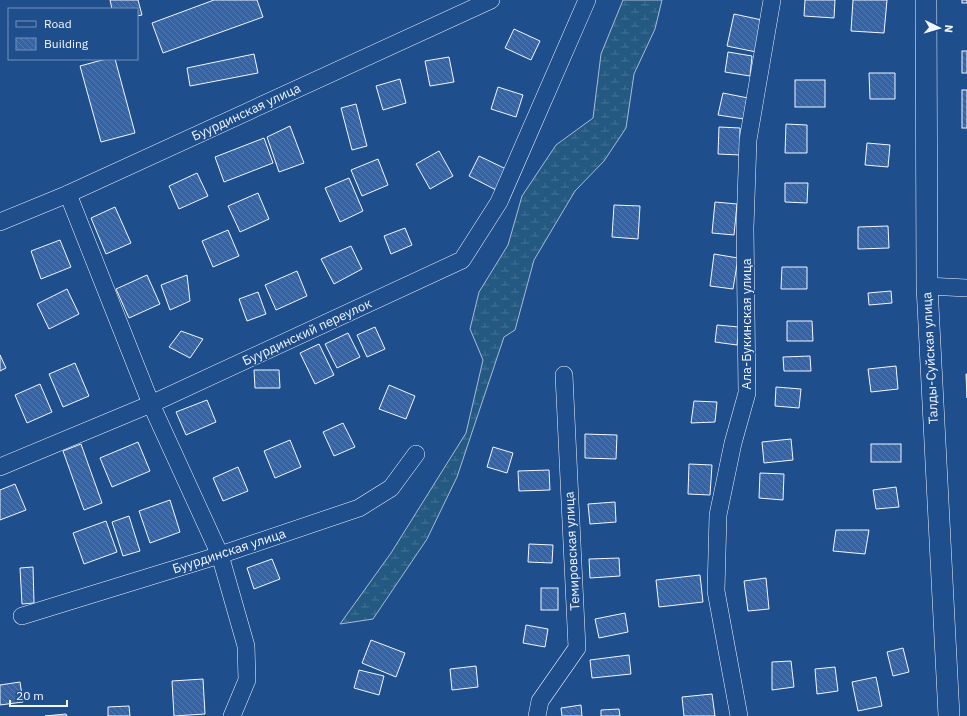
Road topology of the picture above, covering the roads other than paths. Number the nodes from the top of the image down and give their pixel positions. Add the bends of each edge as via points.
1 (491, 0) edge
2 (587, 0) edge
3 (772, 0) edge
4 (926, 0) edge
5 (68, 194) junction
6 (0, 222) edge
7 (927, 286) junction
8 (967, 288) edge
9 (564, 375) dead end
10 (151, 404) junction
11 (416, 454) dead end
12 (0, 467) edge
13 (220, 555) junction
14 (22, 616) dead end
15 (232, 716) edge
16 (537, 716) edge
17 (740, 716) edge
18 (949, 716) edge

1 - 5 street, Буурдинская улица
2 - 10 street, Буурдинский переулок via 499,202 462,260
3 - 17 street, Ала-Букинская улица via 748,140 745,228 747,393 733,443 718,515 716,591
4 - 7 street, Талды-Суйская улица
5 - 6 street, Буурдинская улица
5 - 10 street
7 - 8 street
7 - 18 street, Талды-Суйская улица
9 - 16 street, Темировская улица via 577,648 540,701
10 - 12 street, Буурдинский переулок
10 - 13 street
11 - 13 street, Буурдинская улица via 391,488 359,508
13 - 14 street, Буурдинская улица
13 - 15 street via 246,646 247,680

